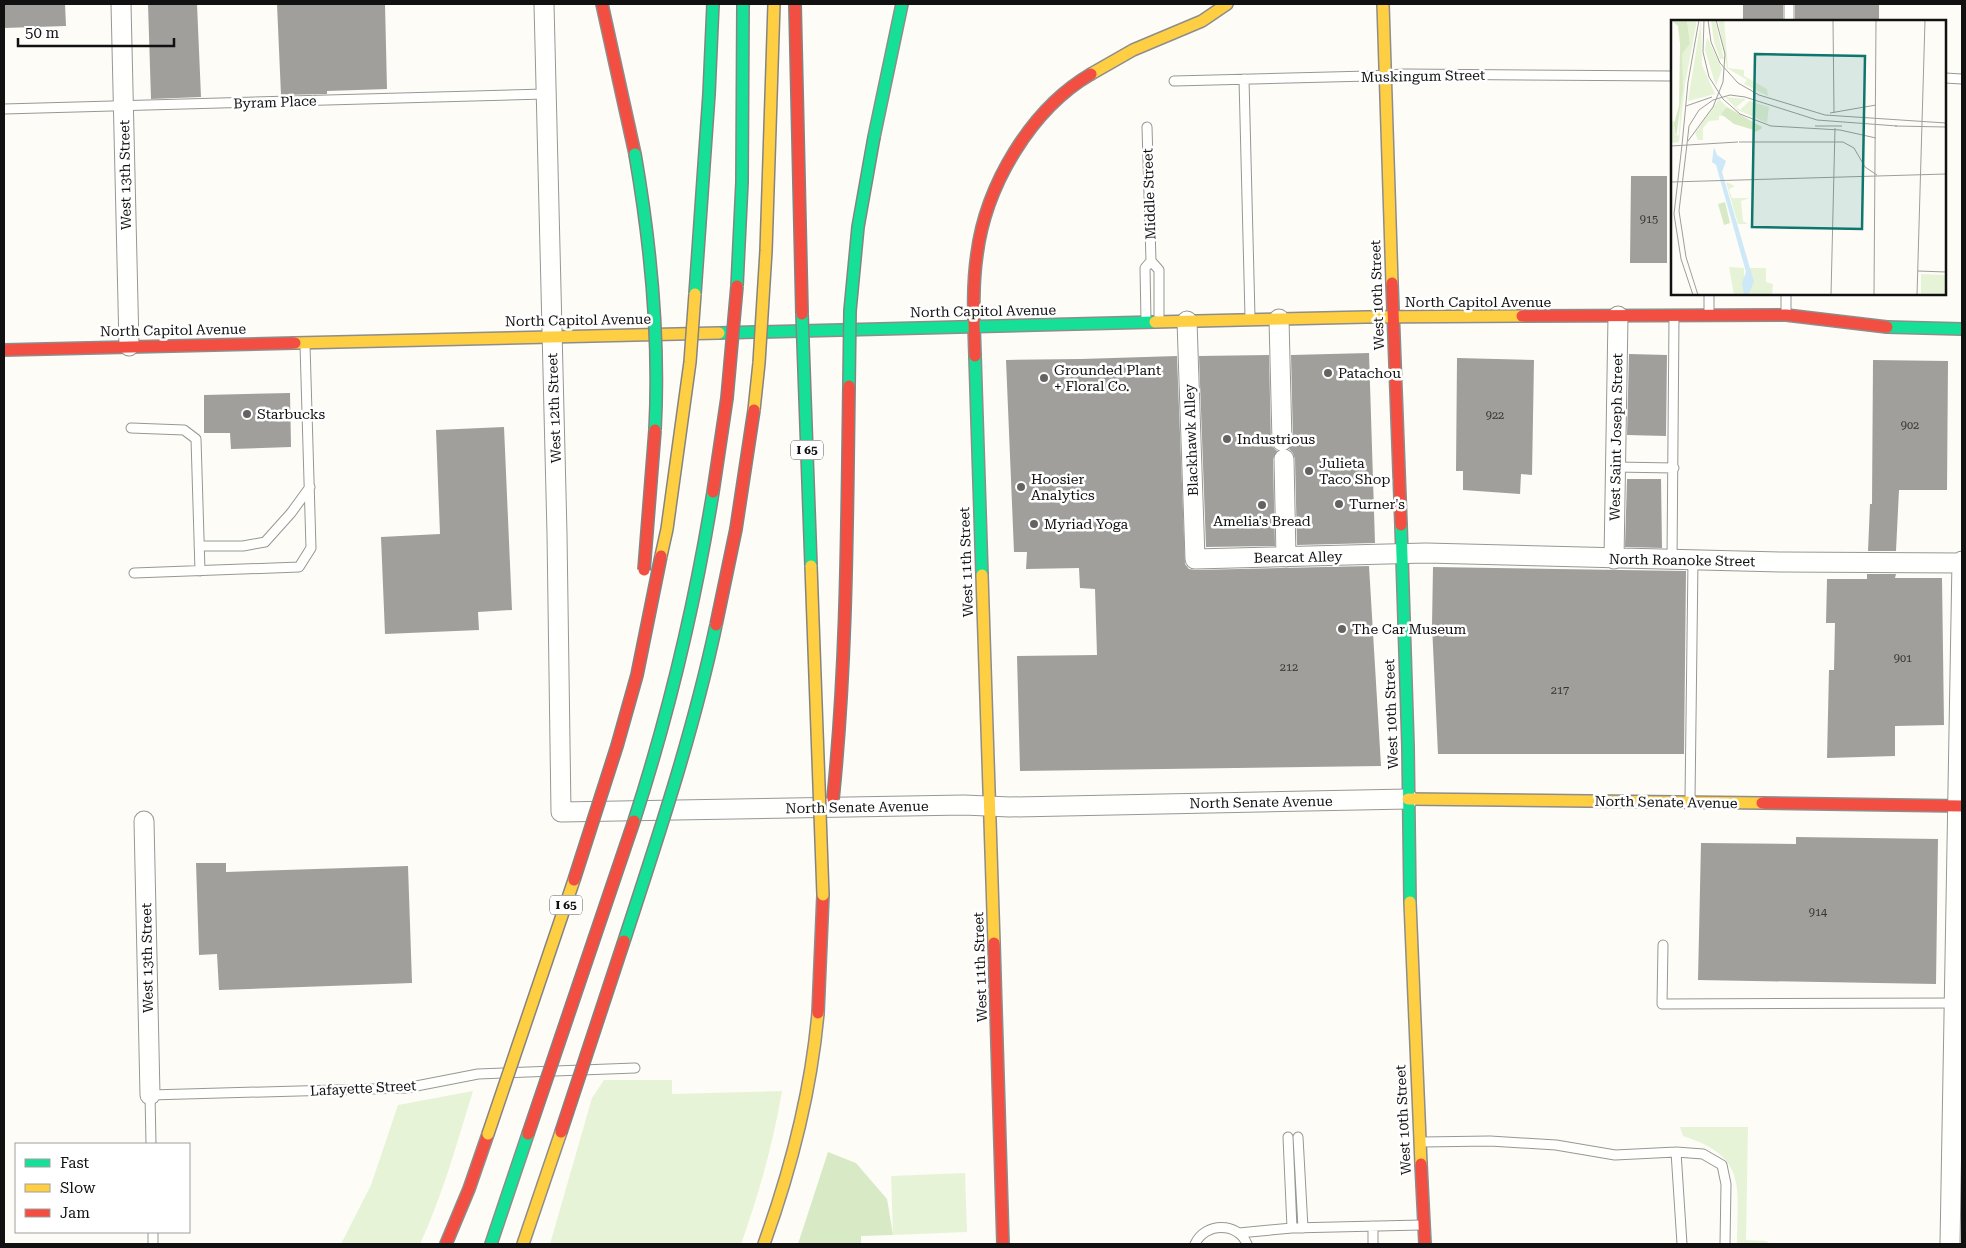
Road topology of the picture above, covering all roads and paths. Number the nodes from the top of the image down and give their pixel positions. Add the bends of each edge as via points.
1 (121, 4) edge
2 (544, 4) edge
3 (602, 4) edge
4 (713, 4) edge
5 (743, 4) edge
6 (774, 4) edge
7 (795, 4) edge
8 (902, 4) edge
9 (1227, 4) edge
10 (1383, 4) edge
11 (1789, 4) edge
12 (1789, 20) edge
13 (1385, 75) junction
14 (1671, 76) edge
15 (1946, 78) edge
16 (1244, 79) junction
17 (1962, 79) edge
18 (1174, 81) dead end
19 (546, 94) junction
20 (124, 106) junction
21 (4, 109) edge
22 (1147, 127) dead end
23 (1152, 261) junction
24 (1709, 295) edge
25 (1786, 295) edge
26 (1786, 315) junction
27 (1618, 316) junction
28 (1674, 316) junction
29 (1709, 316) junction
30 (1393, 317) junction
31 (1279, 319) junction
32 (1250, 320) junction
33 (1187, 321) junction
34 (1146, 322) junction
35 (1159, 322) junction
36 (974, 326) junction
37 (1962, 329) edge
38 (551, 336) junction
39 (305, 343) junction
40 (129, 346) junction
41 (4, 350) edge
42 (131, 428) dead end
43 (1615, 467) junction
44 (1674, 468) junction
45 (310, 487) junction
46 (200, 546) junction
47 (1401, 554) junction
48 (1286, 557) junction
49 (1195, 559) joint
50 (1614, 559) junction
51 (1672, 560) junction
52 (1693, 560) junction
53 (1962, 562) edge
54 (200, 571) junction
55 (134, 573) dead end
56 (637, 675) junction
57 (1408, 799) junction
58 (1690, 802) junction
59 (989, 806) junction
60 (1960, 806) edge
61 (561, 812) joint
62 (144, 821) dead end
63 (823, 896) junction
64 (1663, 945) dead end
65 (1955, 1003) junction
66 (635, 1068) dead end
67 (150, 1095) junction
68 (1288, 1137) dead end
69 (1298, 1137) dead end
70 (1420, 1142) junction
71 (151, 1143) edge
72 (1676, 1152) junction
73 (544, 1182) junction
74 (1424, 1225) junction
75 (1374, 1226) junction
76 (1292, 1228) junction
77 (1303, 1228) junction
78 (1239, 1233) junction
79 (446, 1244) edge
80 (491, 1244) edge
81 (523, 1244) edge
82 (532, 1244) edge
83 (764, 1244) edge
84 (1003, 1244) edge
85 (1195, 1244) edge
86 (1247, 1244) edge
87 (1373, 1244) edge
88 (1425, 1244) edge
89 (1682, 1244) edge
90 (1725, 1244) edge
91 (1950, 1244) edge

1 - 20 street, West 13th Street
2 - 19 street, West 12th Street
3 - 56 main road, bridge via 635,154 649,248 657,353
4 - 56 main road, I 65, bridge via 690,362 667,529
5 - 80 main road, bridge via 735,312 725,411 702,558 678,670 658,742
6 - 73 main road, bridge via 759,363 736,529 708,662 677,779
7 - 63 main road, I 65, bridge via 800,252
8 - 63 main road, bridge via 858,226 850,311 847,528 839,742
9 - 36 main road, West 11th Street via 1199,23 1102,66 1064,94 1025,135 998,178 982,226 974,265
10 - 13 main road, West 10th Street
11 - 12 lane
13 - 14 lane, Muskingum Street
13 - 16 lane, Muskingum Street
13 - 30 main road, West 10th Street
15 - 17 lane
16 - 18 lane, Muskingum Street
16 - 32 lane
19 - 20 lane, Byram Place
19 - 38 street, West 12th Street
20 - 21 lane, Byram Place
20 - 40 street, West 13th Street
22 - 23 lane, Middle Street
23 - 34 lane, Middle Street via 1145,268
23 - 35 lane, Middle Street via 1159,270
24 - 29 lane
25 - 26 lane
26 - 29 main road, North Capitol Avenue
26 - 37 main road, North Capitol Avenue via 1884,327
27 - 28 main road, North Capitol Avenue
27 - 30 main road, North Capitol Avenue
27 - 43 street, West Saint Joseph Street
28 - 29 main road, North Capitol Avenue
28 - 44 lane
30 - 31 main road, North Capitol Avenue
30 - 47 main road, West 10th Street
31 - 32 main road, North Capitol Avenue
31 - 48 street
32 - 33 main road, North Capitol Avenue
33 - 35 main road, North Capitol Avenue
33 - 49 street, Blackhawk Alley
34 - 35 main road, North Capitol Avenue
34 - 36 main road, North Capitol Avenue
36 - 38 main road, North Capitol Avenue
36 - 59 main road, West 11th Street
38 - 39 main road, North Capitol Avenue
38 - 61 street, West 12th Street
39 - 40 main road, North Capitol Avenue
39 - 45 lane
40 - 41 main road, North Capitol Avenue
42 - 46 lane via 184,430 196,439
43 - 44 lane
43 - 50 street, West Saint Joseph Street
44 - 51 lane
45 - 46 lane via 264,542 243,546
45 - 54 lane via 312,548 299,567
46 - 54 lane
47 - 48 street, Bearcat Alley
47 - 50 street, North Roanoke Street
47 - 57 main road, West 10th Street
48 - 49 street, Bearcat Alley
50 - 51 street, North Roanoke Street
51 - 52 street, North Roanoke Street
52 - 53 street, North Roanoke Street
52 - 58 lane
53 - 60 street
54 - 55 lane
56 - 79 main road, I 65, bridge via 589,836 469,1189
57 - 58 main road, North Senate Avenue
57 - 59 street, North Senate Avenue
57 - 70 main road, West 10th Street
58 - 60 main road, North Senate Avenue
59 - 61 street, North Senate Avenue
59 - 84 main road, West 11th Street
60 - 65 street
62 - 67 street, West 13th Street
63 - 83 main road, I 65 via 817,1019 806,1098 791,1164
64 - 65 lane via 1662,1004
65 - 91 street
66 - 67 lane, Lafayette Street via 478,1074 406,1088
67 - 71 lane
68 - 76 lane
69 - 77 lane
70 - 72 lane via 1540,1144 1615,1155
70 - 74 main road, West 10th Street
72 - 89 lane
72 - 90 lane via 1703,1154 1722,1164 1726,1184
73 - 81 main road
73 - 82 lane
74 - 75 lane
74 - 88 main road, West 10th Street
75 - 77 lane
75 - 87 lane
76 - 77 lane
76 - 78 lane
78 - 85 lane via 1223,1227 1213,1228
78 - 86 lane

